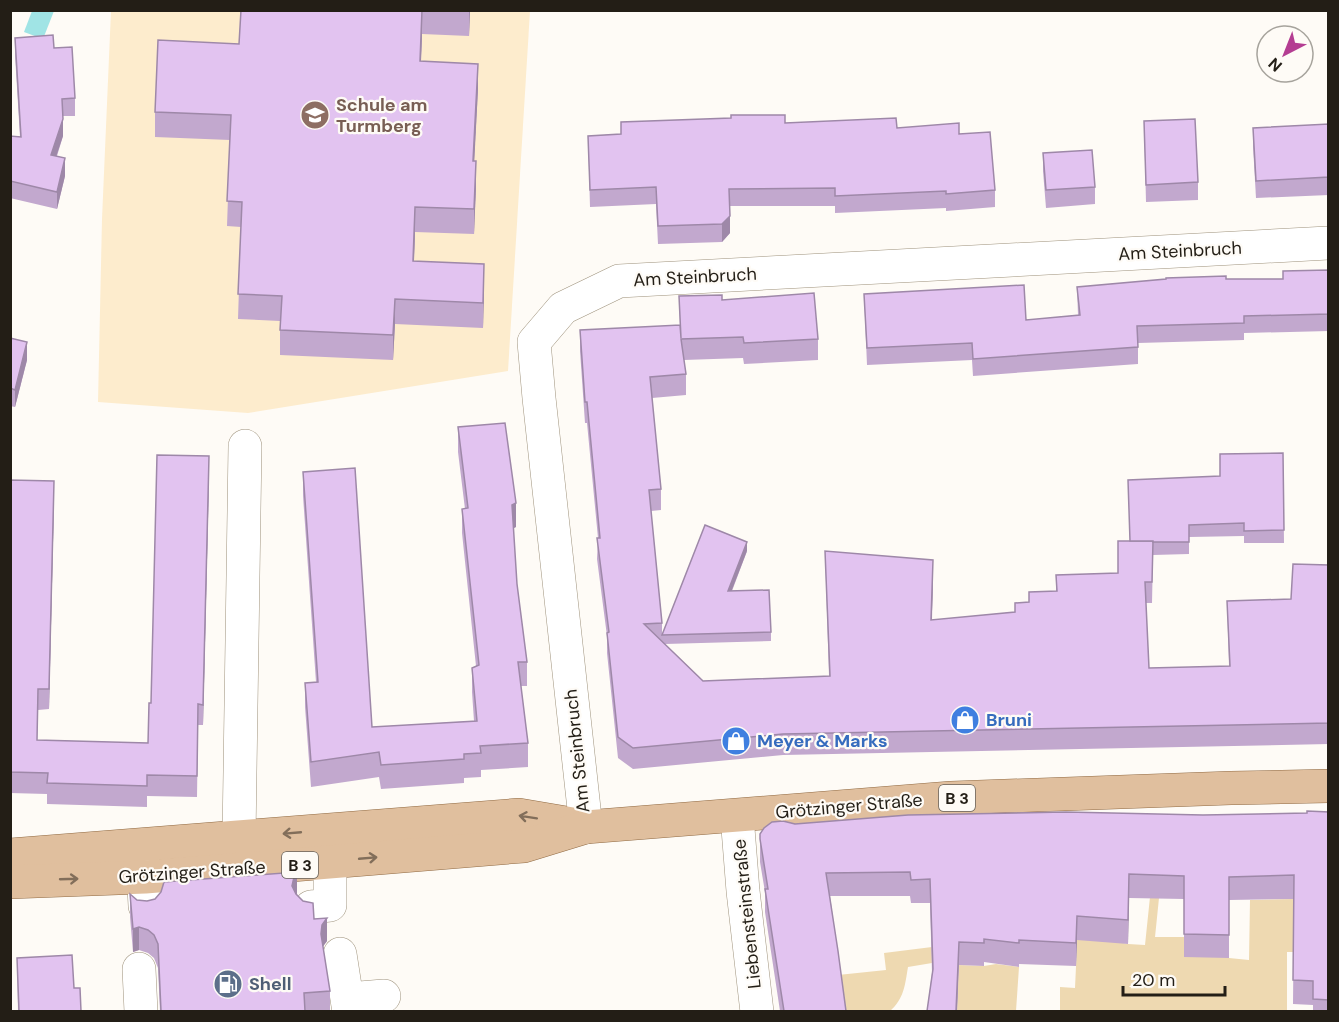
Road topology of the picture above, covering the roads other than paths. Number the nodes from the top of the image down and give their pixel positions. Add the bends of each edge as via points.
1 (1329, 243) edge
2 (245, 446) dead end
3 (1329, 786) edge
4 (737, 816) junction
5 (586, 827) junction
6 (239, 837) junction
7 (328, 847) junction
8 (10, 855) edge
9 (144, 876) junction
10 (10, 882) edge
11 (318, 915) dead end
12 (340, 954) dead end
13 (139, 969) dead end
14 (384, 996) dead end
15 (348, 1005) edge
16 (141, 1011) edge
17 (757, 1011) edge

1 - 5 street, Am Steinbruch via 619,281 563,308 534,342
2 - 6 street
3 - 4 main road, Grötzinger Straße / B 3 via 951,798
4 - 5 main road, Grötzinger Straße / B 3
4 - 17 street, Liebensteinstraße
5 - 7 main road, Grötzinger Straße / B 3 via 524,846
7 -> 6 main road, Grötzinger Straße / B 3
6 - 9 main road, Grötzinger Straße / B 3
7 - 9 main road, Grötzinger Straße / B 3
7 - 11 street
8 - 9 main road, Grötzinger Straße / B 3
10 -> 9 main road, Grötzinger Straße / B 3
12 - 15 street
13 - 16 street
14 - 15 street

